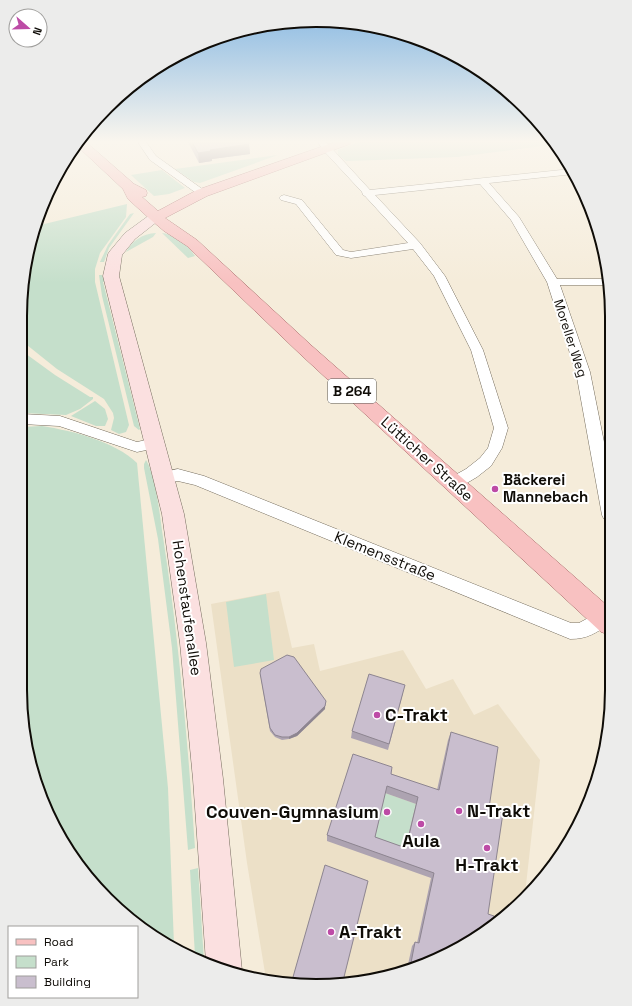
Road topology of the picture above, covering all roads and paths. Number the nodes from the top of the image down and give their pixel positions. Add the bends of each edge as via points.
1 (130, 189) edge
2 (133, 189) edge
3 (195, 189) edge
4 (207, 189) edge
5 (363, 189) edge
6 (409, 189) edge
7 (488, 189) edge
8 (199, 192) junction
9 (366, 193) junction
10 (284, 198) dead end
11 (137, 199) junction
12 (158, 212) junction
13 (126, 232) junction
14 (184, 238) junction
15 (416, 245) junction
16 (116, 253) junction
17 (553, 282) junction
18 (603, 282) edge
19 (27, 419) edge
20 (155, 443) junction
21 (164, 477) junction
22 (454, 483) junction
23 (605, 489) edge
24 (605, 616) edge
25 (605, 620) edge
26 (223, 964) edge

1 - 11 main road, Lütticher Straße / B 264
2 - 12 main road, Lütticher Straße / B 264 via 141,193
3 - 8 street
4 - 8 main road
5 - 9 street
6 - 9 street
7 - 17 street, Moreller Weg via 515,219
8 - 12 main road
9 - 15 street
10 - 15 street via 299,202 337,250 346,255
11 - 12 main road, Lütticher Straße / B 264
11 - 13 main road via 135,217
12 - 13 main road, Hohenstaufenallee
12 - 14 main road, Lütticher Straße / B 264
12 - 16 main road, Hohenstaufenallee via 130,236
13 - 16 main road, Hohenstaufenallee via 115,245
14 - 16 main road via 157,232 144,234
14 - 22 main road, Lütticher Straße / B 264
15 - 22 street via 440,276 477,350 501,428 494,453
16 - 20 main road, Hohenstaufenallee via 111,276
17 - 18 street
17 - 23 street, Moreller Weg via 583,372
19 - 20 street via 60,420 137,447
20 - 21 main road, Hohenstaufenallee
21 - 25 street, Klemensstraße via 178,475 199,480 570,631 582,631
21 - 26 main road, Hohenstaufenallee via 173,514 193,644 208,779
22 - 24 main road, Lütticher Straße / B 264

